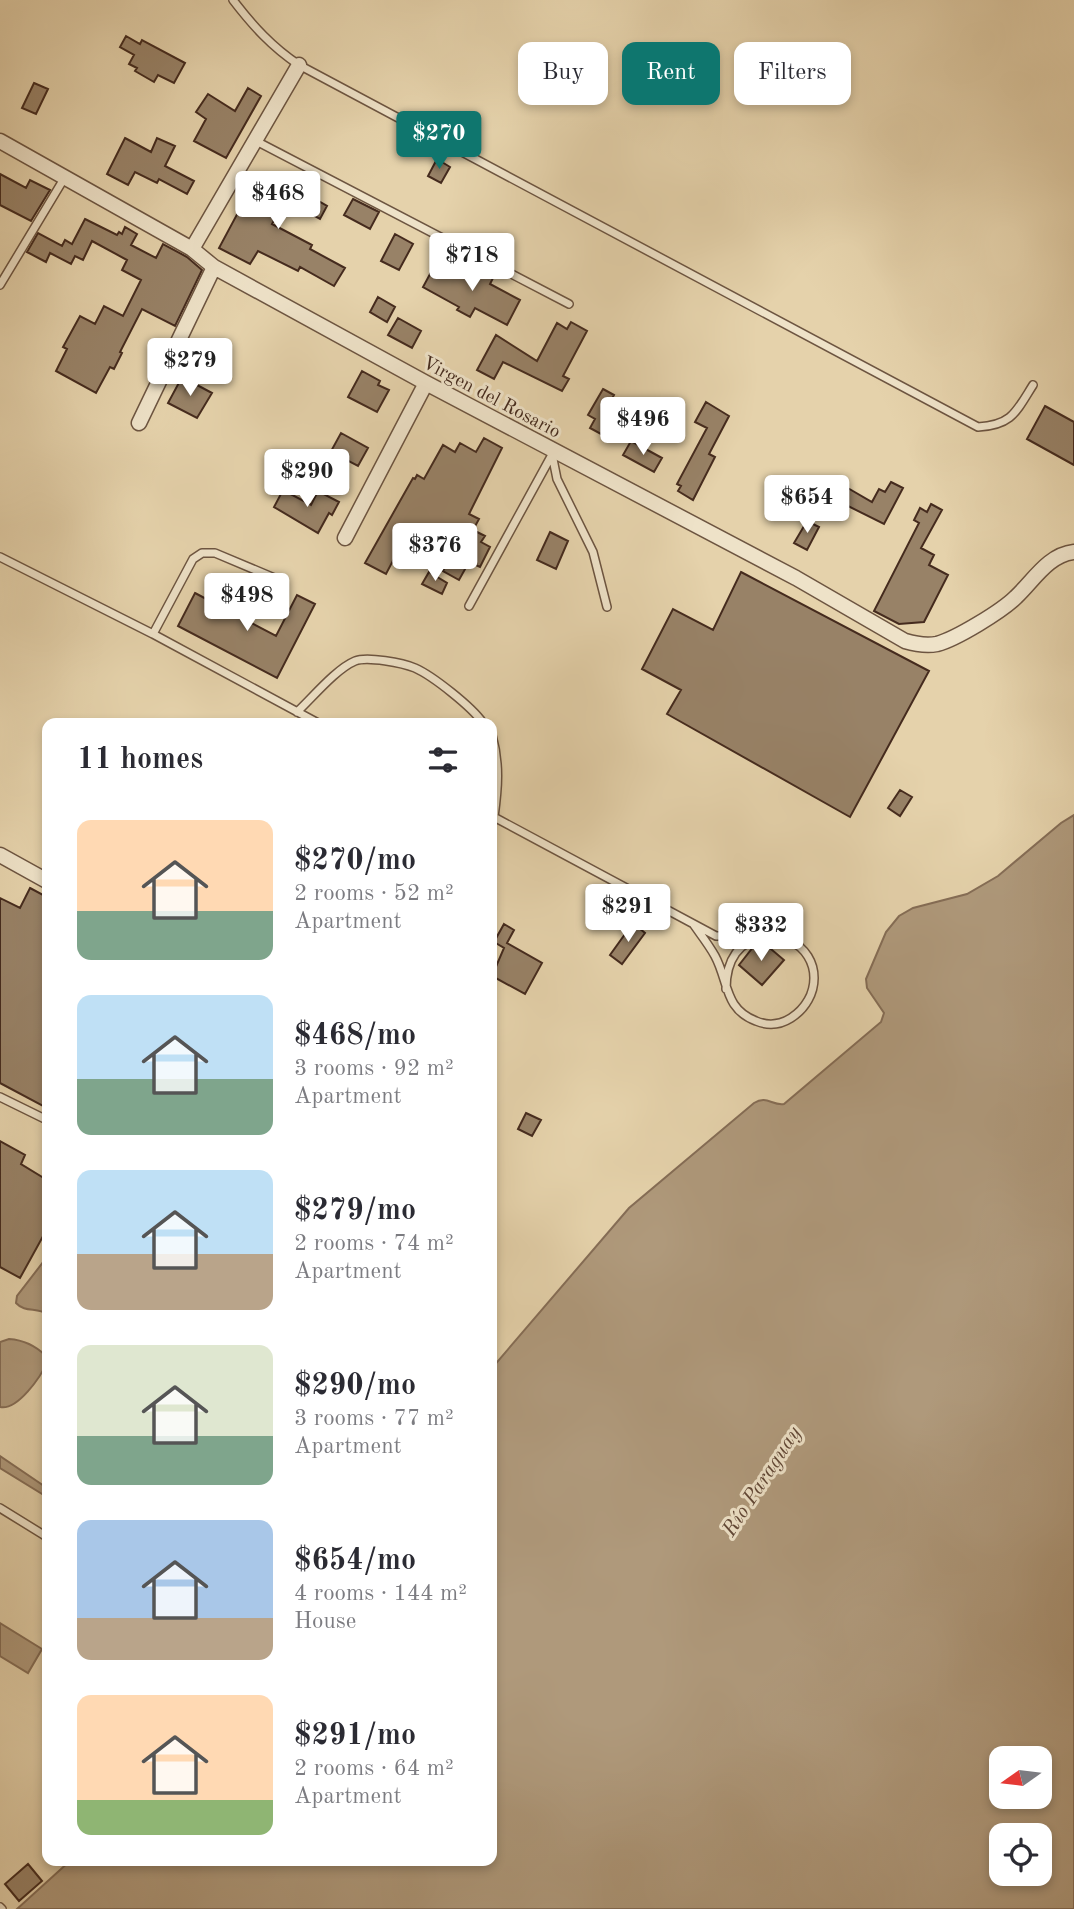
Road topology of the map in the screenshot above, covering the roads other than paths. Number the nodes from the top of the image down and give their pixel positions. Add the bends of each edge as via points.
1 (233, 0) edge
2 (299, 65) junction
3 (255, 140) junction
4 (0, 141) edge
5 (66, 177) junction
6 (192, 249) junction
7 (214, 267) junction
8 (0, 285) edge
9 (569, 304) dead end
10 (426, 383) junction
11 (1034, 385) dead end
12 (139, 423) dead end
13 (553, 452) junction
14 (345, 538) dead end
15 (1074, 552) edge
16 (0, 557) edge
17 (284, 582) dead end
18 (469, 606) dead end
19 (607, 607) dead end
20 (153, 634) junction
21 (297, 712) junction
22 (308, 718) edge
23 (478, 718) edge
24 (497, 756) edge
25 (497, 792) edge
26 (497, 819) edge
27 (0, 855) edge
28 (42, 878) edge
29 (694, 925) junction
30 (778, 936) junction
31 (726, 989) junction
32 (0, 1097) edge
33 (42, 1118) edge
34 (0, 1508) edge
35 (42, 1534) edge

1 - 2 lane via 259,34
2 - 3 street
2 - 11 lane via 978,427 997,426 1015,415
3 - 6 street
3 - 9 lane
4 - 5 street, Virgen del Rosario
5 - 6 street, Virgen del Rosario
5 - 8 lane
6 - 7 street, Virgen del Rosario
7 - 10 street, Virgen del Rosario
7 - 12 street
10 - 13 street, Virgen del Rosario
10 - 14 street
13 - 15 street, Virgen del Rosario via 918,645 936,644 974,626 1014,599 1041,570 1063,554
13 - 18 lane
13 - 19 lane via 557,479 593,552
16 - 20 lane
17 - 20 lane via 215,553 202,553 193,559
20 - 21 lane
21 - 22 lane
21 - 23 lane via 357,660 378,660 415,668
24 - 25 lane
26 - 29 lane
27 - 28 street
29 - 30 lane via 716,936
29 - 31 lane via 716,958
30 - 31 lane via 756,938 736,952 726,971
30 - 31 lane via 804,952 814,971 812,996 803,1011 784,1023 765,1025 744,1017
32 - 33 lane
34 - 35 lane

